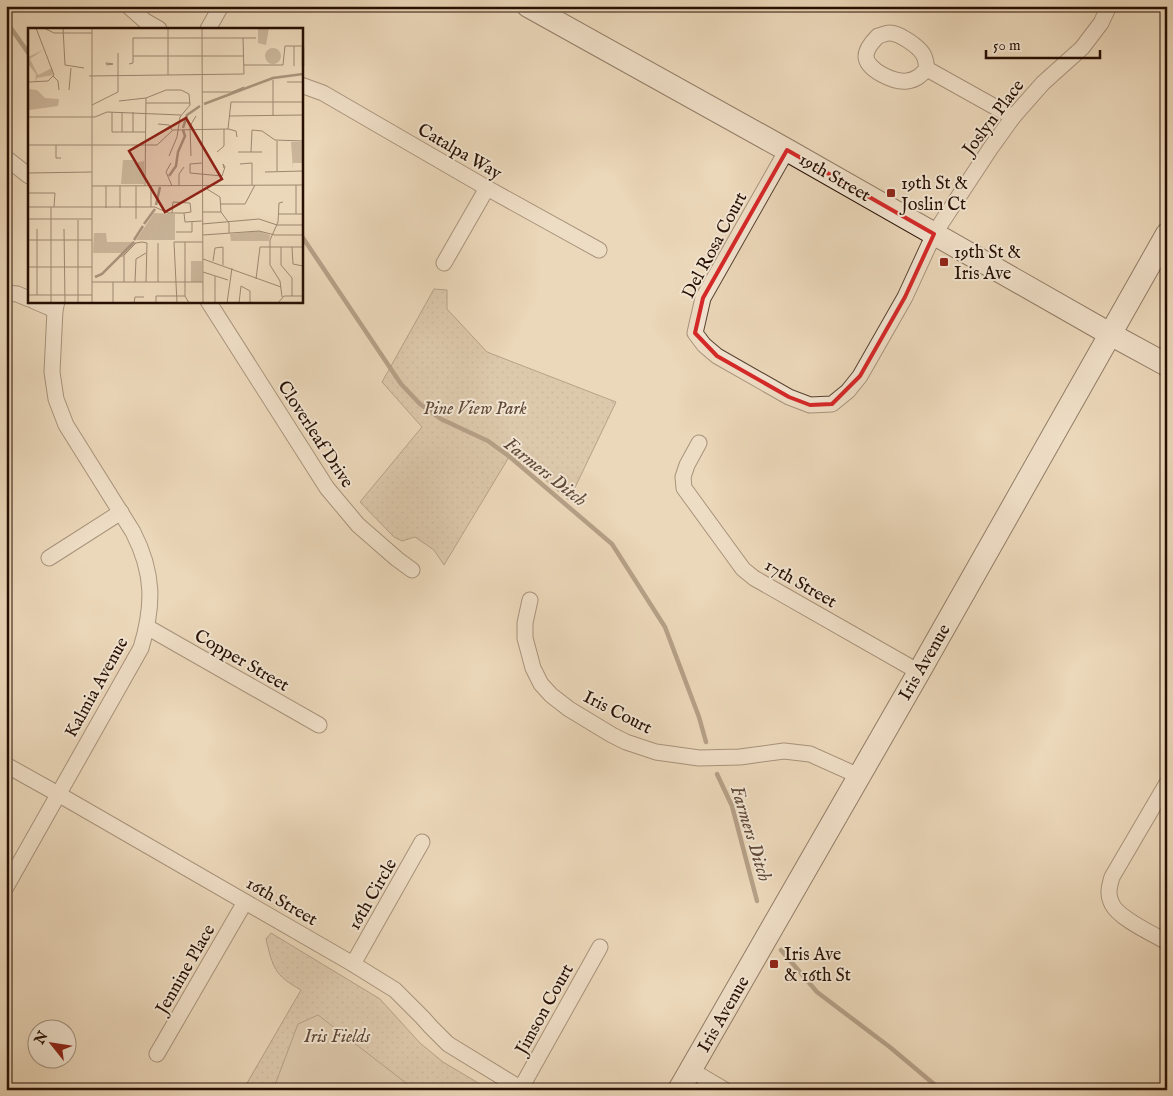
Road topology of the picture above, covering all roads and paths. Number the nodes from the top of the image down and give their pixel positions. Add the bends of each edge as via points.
1 (128, 6) edge
2 (221, 6) edge
3 (528, 6) edge
4 (1109, 6) edge
5 (157, 28) edge
6 (209, 28) edge
7 (927, 69) dead end
8 (302, 85) edge
9 (1013, 117) junction
10 (787, 150) junction
11 (6, 158) edge
12 (28, 175) edge
13 (487, 188) junction
14 (934, 234) junction
15 (1167, 234) edge
16 (599, 250) dead end
17 (444, 262) dead end
18 (6, 293) edge
19 (28, 299) edge
20 (38, 302) edge
21 (209, 302) edge
22 (56, 306) edge
23 (1110, 334) junction
24 (1167, 365) edge
25 (698, 443) dead end
26 (121, 512) junction
27 (50, 558) dead end
28 (412, 570) dead end
29 (530, 600) dead end
30 (147, 627) junction
31 (919, 672) junction
32 (319, 726) dead end
33 (6, 765) edge
34 (859, 776) junction
35 (1167, 783) edge
36 (58, 794) junction
37 (422, 842) dead end
38 (6, 887) edge
39 (245, 902) junction
40 (1167, 942) edge
41 (600, 947) dead end
42 (353, 964) junction
43 (157, 1054) dead end
44 (691, 1070) junction
45 (522, 1089) edge
46 (679, 1090) edge
47 (725, 1090) edge

1 - 5 street
2 - 6 street
3 - 10 main road, 19th Street
4 - 9 street, Joslyn Place via 1082,48
7 - 9 street
8 - 13 street, Catalpa Way via 323,93
9 - 14 street, Joslyn Place
10 - 14 main road, 19th Street
10 - 14 street, Del Rosa Court via 703,298 694,333 717,356 789,397 810,405 832,404 860,376 905,297
11 - 12 street
13 - 16 street, Catalpa Way
13 - 17 street
14 - 23 main road, 19th Street
15 - 23 main road, Iris Avenue
18 - 19 street
20 - 22 street
21 - 28 street, Cloverleaf Drive via 327,488 358,525
22 - 26 street, Kalmia Avenue via 52,372 56,399 66,425
23 - 24 main road, 19th Street
23 - 31 main road, Iris Avenue
25 - 31 street, 17th Street via 683,477 684,488 744,569 754,578
26 - 27 street
26 - 30 street, Kalmia Avenue via 141,547 148,572 151,598
29 - 34 street, Iris Court via 525,638 541,684 551,696 612,735 656,752 699,758 740,758 784,751 810,754
30 - 32 street, Copper Street
30 - 36 street, Kalmia Avenue via 141,648
31 - 34 main road, Iris Avenue
33 - 36 street, 16th Street
34 - 44 main road, Iris Avenue
35 - 40 street via 1112,877 1108,890 1112,905 1119,914
36 - 38 street, Kalmia Avenue
36 - 39 street, 16th Street
37 - 42 street, 16th Circle
39 - 42 street, 16th Street
39 - 43 street, Jennine Place
41 - 45 street, Jimson Court
42 - 45 street, 16th Street via 395,990 448,1044
44 - 46 main road, Iris Avenue
44 - 47 street

